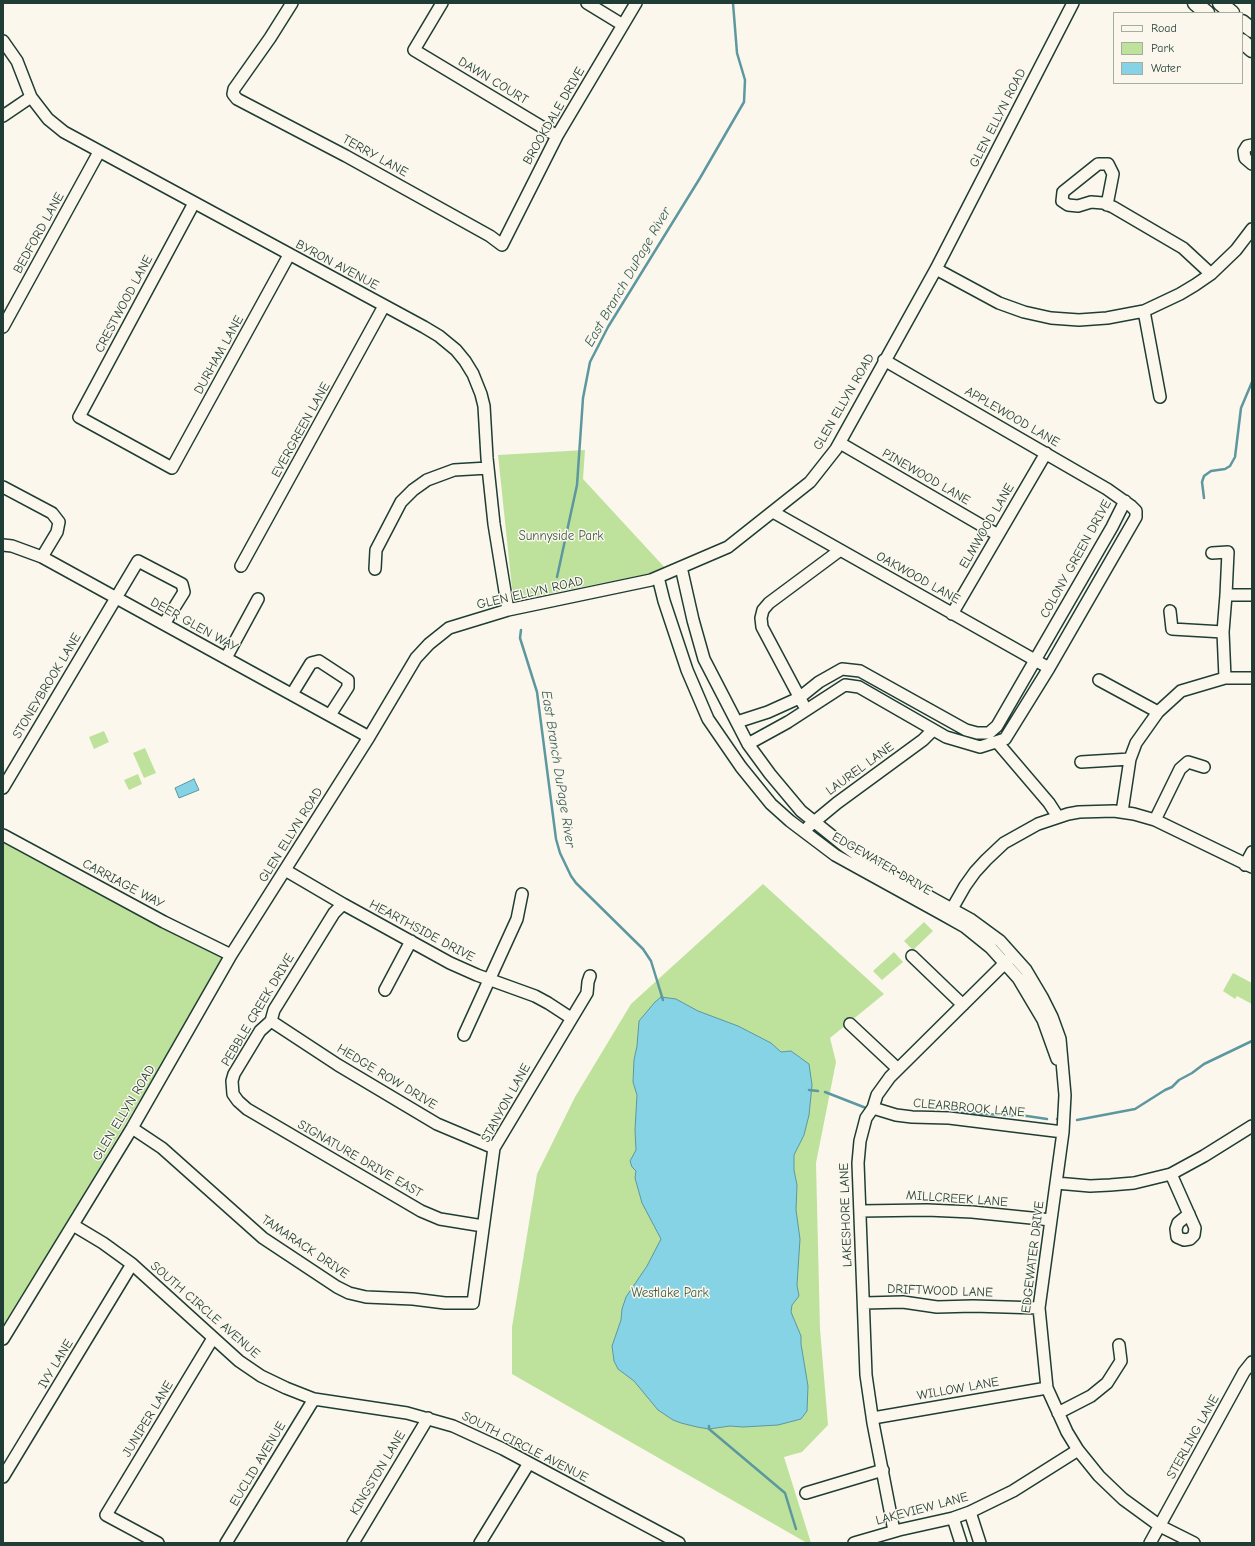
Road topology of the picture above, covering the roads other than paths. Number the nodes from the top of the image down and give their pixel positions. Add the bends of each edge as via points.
1 (292, 3) edge
2 (442, 3) edge
3 (587, 3) edge
4 (636, 3) edge
5 (1073, 3) edge
6 (1195, 3) edge
7 (1220, 3) edge
8 (1206, 12) edge
9 (1231, 12) edge
10 (1243, 23) edge
11 (623, 25) junction
12 (1252, 30) edge
13 (3, 41) edge
14 (1243, 43) edge
15 (1252, 50) edge
16 (31, 98) junction
17 (3, 116) edge
18 (557, 136) junction
19 (1252, 145) edge
20 (99, 152) junction
21 (1252, 164) edge
22 (194, 203) junction
23 (1107, 205) junction
24 (1252, 229) edge
25 (502, 245) joint
26 (289, 255) junction
27 (936, 269) junction
28 (1211, 274) junction
29 (384, 306) junction
30 (1144, 312) junction
31 (3, 327) edge
32 (884, 360) junction
33 (1160, 397) dead end
34 (840, 443) junction
35 (1046, 453) junction
36 (488, 468) junction
37 (173, 470) joint
38 (3, 487) edge
39 (1125, 501) junction
40 (773, 512) junction
41 (998, 535) junction
42 (3, 544) edge
43 (839, 551) junction
44 (1212, 553) dead end
45 (42, 557) junction
46 (242, 566) dead end
47 (681, 567) junction
48 (375, 569) dead end
49 (658, 577) junction
50 (1226, 595) junction
51 (1252, 595) edge
52 (116, 598) junction
53 (258, 599) dead end
54 (508, 610) junction
55 (1170, 611) dead end
56 (952, 614) junction
57 (164, 624) junction
58 (1223, 632) junction
59 (226, 658) junction
60 (1035, 660) junction
61 (1048, 668) junction
62 (1225, 678) junction
63 (1252, 678) edge
64 (1099, 680) dead end
65 (292, 694) junction
66 (799, 698) junction
67 (806, 710) junction
68 (1158, 712) junction
69 (330, 715) junction
70 (737, 722) junction
71 (933, 730) junction
72 (369, 737) junction
73 (997, 742) junction
74 (748, 744) junction
75 (1130, 759) junction
76 (1082, 762) dead end
77 (1204, 767) dead end
78 (3, 788) edge
79 (1122, 812) junction
80 (1058, 817) junction
81 (1155, 820) junction
82 (814, 822) junction
83 (803, 831) junction
84 (3, 835) edge
85 (1252, 852) edge
86 (1248, 866) edge
87 (286, 870) junction
88 (522, 894) dead end
89 (342, 904) junction
90 (950, 913) junction
91 (411, 941) junction
92 (231, 955) junction
93 (912, 956) dead end
94 (1009, 959) junction
95 (590, 976) dead end
96 (490, 979) junction
97 (385, 990) dead end
98 (962, 1005) junction
99 (571, 1018) junction
100 (271, 1021) junction
101 (850, 1024) dead end
102 (464, 1035) dead end
103 (898, 1069) junction
104 (233, 1094) joint
105 (873, 1108) junction
106 (1252, 1126) edge
107 (132, 1128) junction
108 (1064, 1132) junction
109 (494, 1148) junction
110 (1171, 1174) junction
111 (1056, 1183) junction
112 (860, 1211) junction
113 (1189, 1214) dead end
114 (1051, 1220) junction
115 (73, 1225) junction
116 (483, 1226) junction
117 (132, 1264) junction
118 (474, 1303) joint
119 (864, 1303) junction
120 (1040, 1308) junction
121 (214, 1338) junction
122 (3, 1339) edge
123 (1119, 1345) dead end
124 (1252, 1362) edge
125 (1047, 1388) junction
126 (314, 1399) junction
127 (1058, 1413) junction
128 (428, 1418) junction
129 (873, 1418) junction
130 (1078, 1450) junction
131 (529, 1463) junction
132 (883, 1470) junction
133 (3, 1477) edge
134 (806, 1493) dead end
135 (970, 1512) junction
136 (953, 1518) junction
137 (1160, 1526) junction
138 (894, 1531) junction
139 (158, 1543) edge
140 (226, 1543) edge
141 (353, 1543) edge
142 (480, 1543) edge
143 (678, 1543) edge
144 (854, 1543) edge
145 (961, 1543) edge
146 (980, 1543) edge
147 (1150, 1543) edge
148 (1194, 1543) edge
149 (1204, 1543) edge

1 - 25 street, TERRY LANE via 234,89 237,99 346,156
2 - 18 street, DAWN COURT via 414,50
3 - 11 street
4 - 11 street, BROOKDALE DRIVE
5 - 27 street, GLEN ELLYN ROAD
6 - 8 main road
7 - 9 main road
10 - 12 main road
11 - 18 street, BROOKDALE DRIVE
13 - 16 street, BYRON AVENUE via 17,61
14 - 15 main road
16 - 17 street
16 - 20 street, BYRON AVENUE via 56,127
18 - 25 street, BROOKDALE DRIVE
19 - 21 street via 1247,146 1244,151 1244,158
20 - 22 street, BYRON AVENUE
20 - 31 street, BEDFORD LANE
22 - 26 street, BYRON AVENUE
22 - 37 street, CRESTWOOD LANE via 77,418
23 - 23 street via 1091,202 1078,206 1068,205 1062,201 1063,192 1098,164 1108,164 1113,174
23 - 28 street via 1183,248
24 - 28 street via 1236,250
26 - 29 street, BYRON AVENUE
26 - 37 street, DURHAM LANE
27 - 30 street via 999,303 1052,318 1091,319
27 - 32 street, GLEN ELLYN ROAD
28 - 30 street via 1180,294
29 - 36 street, BYRON AVENUE via 438,336 456,350 469,367 484,406
29 - 46 street, EVERGREEN LANE
30 - 33 street
32 - 34 street, GLEN ELLYN ROAD
32 - 35 street, APPLEWOOD LANE
34 - 40 street, GLEN ELLYN ROAD via 810,482
34 - 41 street, PINEWOOD LANE
35 - 39 street, APPLEWOOD LANE
35 - 41 street, ELMWOOD LANE
36 - 48 street via 454,470 428,480 413,490 401,502 376,550
36 - 54 street, BYRON AVENUE via 496,542
38 - 45 street via 52,514 59,522 57,532
39 - 60 street, COLONY GREEN DRIVE
39 - 61 street, COLONY GREEN DRIVE via 1136,511 1136,517
40 - 43 street, OAKWOOD LANE
40 - 47 street, GLEN ELLYN ROAD via 728,547
41 - 56 street, ELMWOOD LANE
42 - 45 street, DEER GLEN WAY
43 - 56 street, OAKWOOD LANE
43 - 66 street via 763,610 762,627
44 - 50 street via 1228,552
45 - 52 street, DEER GLEN WAY
47 - 49 street, GLEN ELLYN ROAD
47 - 70 street, EDGEWATER DRIVE via 704,659
49 - 54 street, GLEN ELLYN ROAD
49 - 83 street, EDGEWATER DRIVE via 687,670 708,719 765,797
50 - 51 street
50 - 58 street
52 - 57 street, DEER GLEN WAY
52 - 57 street, STONEYBROOK LANE via 138,561 182,584 184,592
52 - 78 street, STONEYBROOK LANE
53 - 59 street
54 - 72 street, GLEN ELLYN ROAD via 449,628 429,644 411,665
55 - 58 street via 1172,630
56 - 60 street, OAKWOOD LANE
57 - 59 street, DEER GLEN WAY
58 - 62 street
59 - 65 street, DEER GLEN WAY
60 - 61 street, OAKWOOD LANE
60 - 66 street, COLONY GREEN DRIVE via 997,726 989,733 966,730 860,671 842,669 819,682
61 - 73 street, COLONY GREEN DRIVE via 1010,732 1005,739
62 - 63 street
62 - 68 street via 1181,691
64 - 68 street
65 - 69 street, DEER GLEN WAY
65 - 69 street via 311,663 319,661 348,680 348,687
66 - 67 street
66 - 70 street, COLONY GREEN DRIVE
67 - 71 street via 845,685 859,687
67 - 74 street
68 - 75 street via 1136,744
69 - 72 street, DEER GLEN WAY
70 - 74 street, EDGEWATER DRIVE
71 - 73 street via 946,737 980,746
71 - 82 street, LAUREL LANE
72 - 87 street, GLEN ELLYN ROAD
73 - 80 street
74 - 82 street, EDGEWATER DRIVE via 801,811
75 - 76 street
75 - 79 street
77 - 81 street via 1188,762 1180,769
79 - 80 street via 1088,811
79 - 81 street
80 - 90 street via 1038,824 1004,843 975,872
81 - 86 street
82 - 83 street, LAUREL LANE
82 - 90 street, EDGEWATER DRIVE via 867,862
83 - 90 street, EDGEWATER DRIVE via 835,855
84 - 92 street, CARRIAGE WAY via 164,922
85 - 86 street
87 - 89 street, HEARTHSIDE DRIVE
87 - 92 street, GLEN ELLYN ROAD
88 - 96 street via 517,919
89 - 91 street, HEARTHSIDE DRIVE
89 - 100 street, PEBBLE CREEK DRIVE via 274,1010
90 - 94 street, EDGEWATER DRIVE via 970,919 1000,941
91 - 96 street, HEARTHSIDE DRIVE via 450,963
91 - 97 street
92 - 107 street, GLEN ELLYN ROAD
93 - 98 street
94 - 98 street, LAKESHORE LANE
94 - 108 street, EDGEWATER DRIVE via 1026,970 1052,1018 1060,1039 1065,1102
95 - 99 street, STANYON LANE via 587,992
96 - 99 street, HEARTHSIDE DRIVE via 535,996
96 - 102 street
98 - 103 street, LAKESHORE LANE
99 - 109 street, STANYON LANE
100 - 104 street, PEBBLE CREEK DRIVE via 260,1031 234,1074
100 - 109 street, HEDGE ROW DRIVE via 338,1065 437,1124
101 - 103 street
103 - 105 street, LAKESHORE LANE via 877,1095
104 - 116 street, SIGNATURE DRIVE EAST via 247,1109 421,1211 440,1219
105 - 108 street, CLEARBROOK LANE via 912,1118 949,1118
105 - 112 street, LAKESHORE LANE via 866,1118 858,1152
106 - 110 street
107 - 115 street, GLEN ELLYN ROAD
107 - 118 street, TAMARACK DRIVE via 162,1148 263,1238 343,1290 366,1297
108 - 111 street, EDGEWATER DRIVE
109 - 116 street, STANYON LANE
110 - 111 street via 1110,1185
110 - 113 street
111 - 114 street, EDGEWATER DRIVE
112 - 114 street, MILLCREEK LANE via 972,1212
112 - 119 street, LAKESHORE LANE
114 - 120 street, EDGEWATER DRIVE
115 - 117 street, SOUTH CIRCLE AVENUE
115 - 122 street, GLEN ELLYN ROAD
116 - 118 street, STANYON LANE
117 - 121 street, SOUTH CIRCLE AVENUE
117 - 133 street, IVY LANE
119 - 120 street, DRIFTWOOD LANE via 903,1302 937,1307
119 - 129 street, LAKESHORE LANE via 866,1375
120 - 125 street, EDGEWATER DRIVE
121 - 126 street, SOUTH CIRCLE AVENUE via 239,1361 261,1376
121 - 139 street, JUNIPER LANE via 106,1515
123 - 127 street via 1121,1361 1107,1383 1091,1396
124 - 137 street, STERLING LANE via 1244,1372
125 - 127 street, EDGEWATER DRIVE
125 - 129 street, WILLOW LANE
126 - 128 street, SOUTH CIRCLE AVENUE
126 - 140 street, EUCLID AVENUE
127 - 130 street, EDGEWATER DRIVE
128 - 131 street, SOUTH CIRCLE AVENUE via 477,1436
128 - 141 street, KINGSTON LANE
129 - 132 street, LAKESHORE LANE
130 - 135 street, LAKEVIEW LANE via 1013,1491
130 - 137 street, EDGEWATER DRIVE via 1099,1476 1123,1499
131 - 142 street
131 - 143 street, SOUTH CIRCLE AVENUE
132 - 134 street
132 - 138 street, LAKESHORE LANE
135 - 136 street, LAKEVIEW LANE
135 - 146 street
136 - 138 street, LAKEVIEW LANE
136 - 145 street
137 - 147 street, STERLING LANE
137 - 148 street, EDGEWATER DRIVE
138 - 144 street, LAKEVIEW LANE
148 - 149 street, EDGEWATER DRIVE

